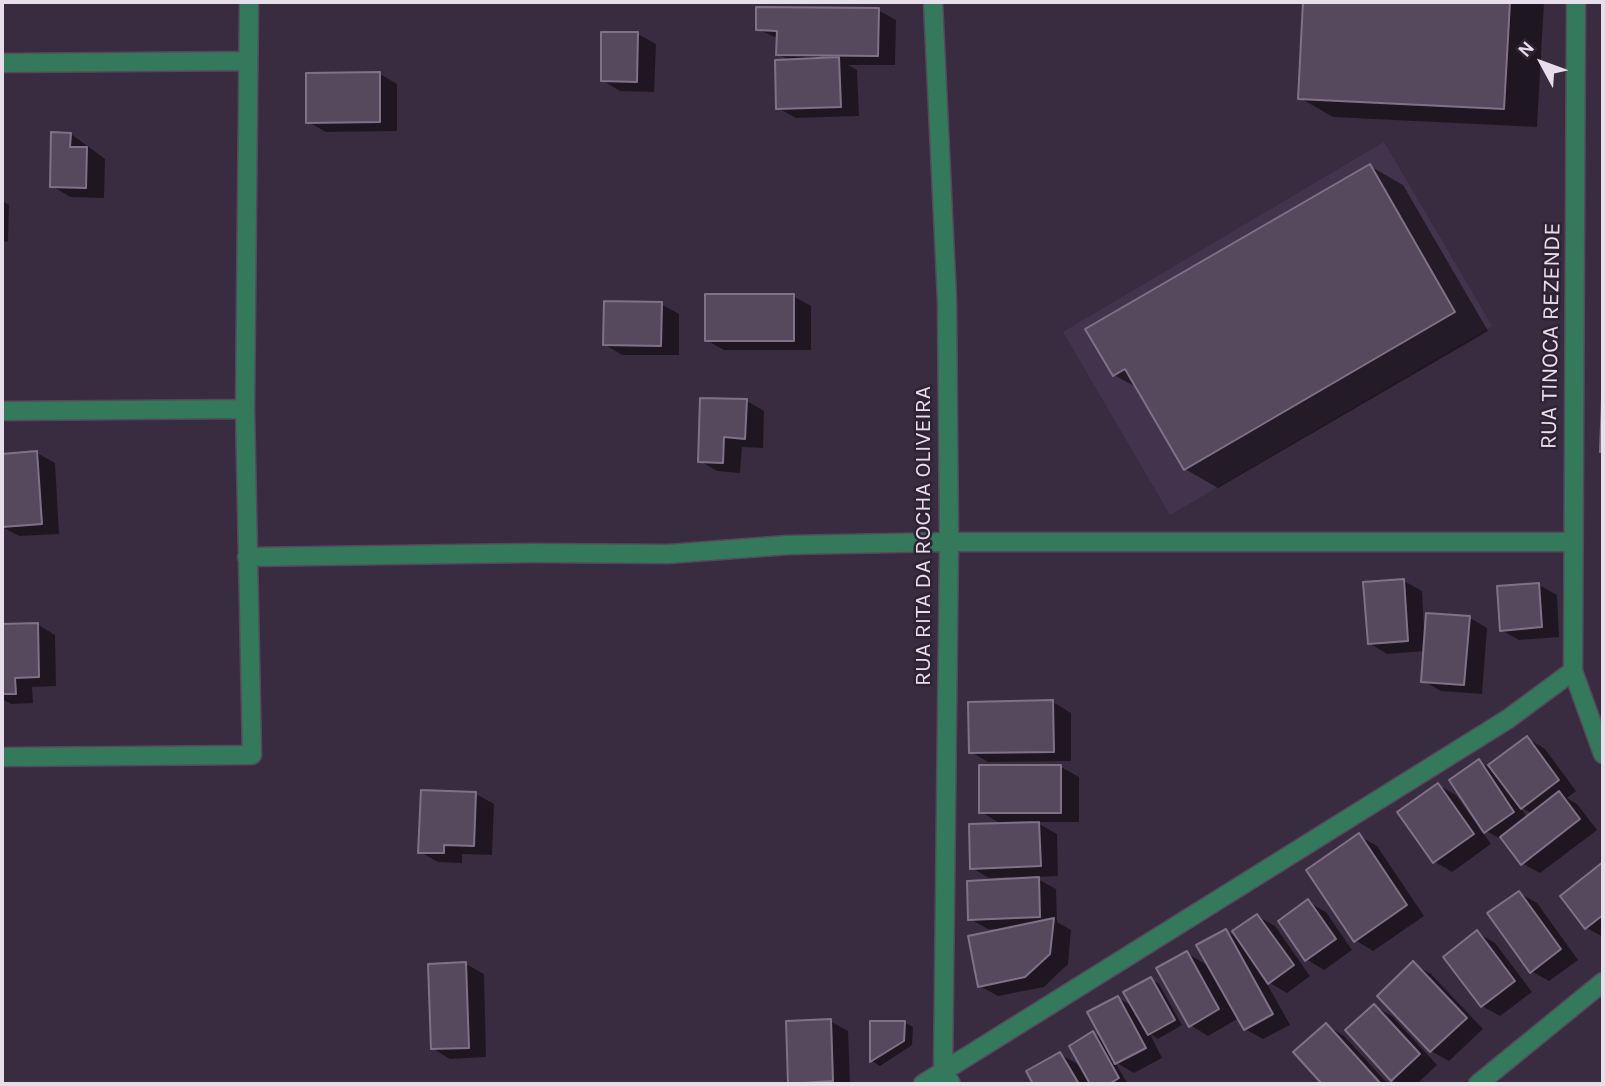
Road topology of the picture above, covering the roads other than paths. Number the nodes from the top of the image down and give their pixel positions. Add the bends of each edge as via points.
1 (248, 2) edge
2 (933, 2) edge
3 (1576, 2) edge
4 (247, 61) junction
5 (2, 63) edge
6 (245, 409) junction
7 (2, 411) edge
8 (950, 542) junction
9 (1572, 542) junction
10 (247, 557) junction
11 (1573, 671) junction
12 (1603, 754) edge
13 (2, 757) edge
14 (1603, 982) edge
15 (947, 1078) edge
16 (923, 1084) edge
17 (1478, 1084) edge

1 - 4 street
2 - 8 street, RUA RITA DA ROCHA OLIVEIRA via 947,300
3 - 9 street, RUA TINOCA REZENDE
4 - 5 street
4 - 6 street
6 - 7 street
6 - 10 street
8 - 9 street
8 - 10 street via 788,545 668,554
8 - 15 street, RUA RITA DA ROCHA OLIVEIRA
9 - 11 street, RUA TINOCA REZENDE
10 - 13 street via 252,755
11 - 12 street, RUA TINOCA REZENDE
11 - 15 street via 1508,719
14 - 17 street
15 - 16 street

